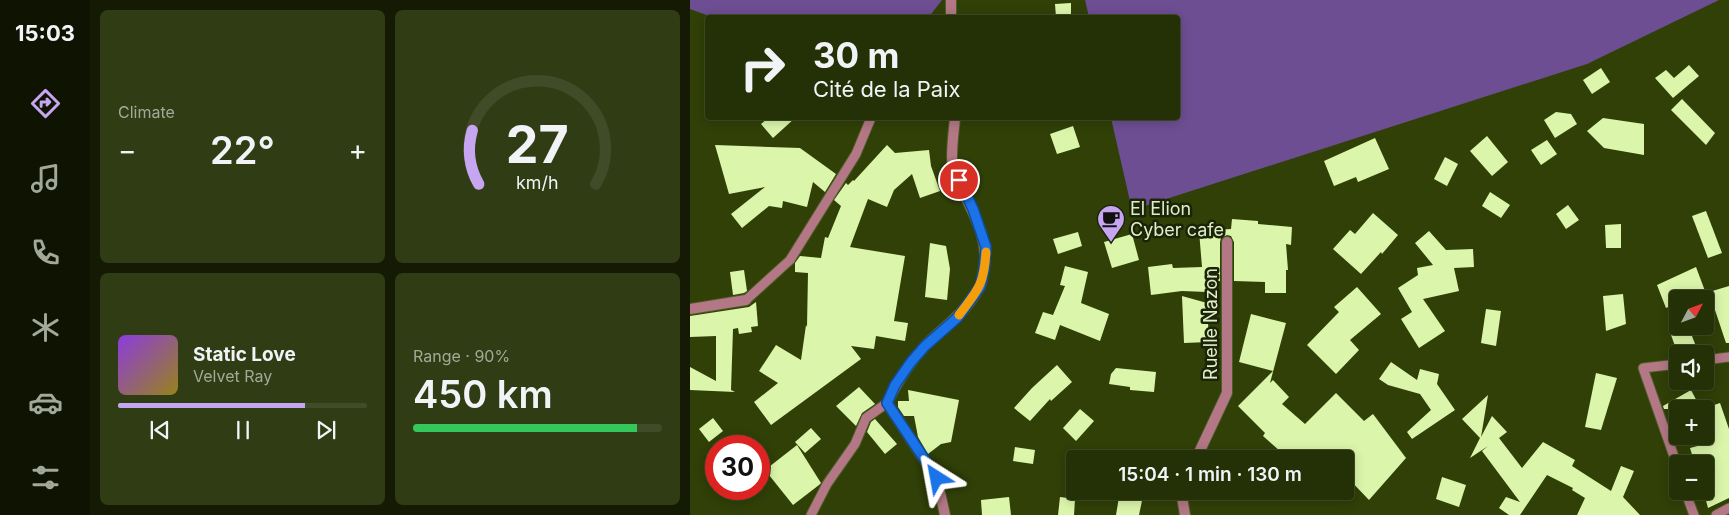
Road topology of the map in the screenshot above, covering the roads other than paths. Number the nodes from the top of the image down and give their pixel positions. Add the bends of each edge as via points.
1 (951, 0) edge
2 (952, 15) edge
3 (871, 120) edge
4 (955, 120) edge
5 (1228, 242) dead end
6 (746, 300) joint
7 (690, 309) edge
8 (1729, 357) edge
9 (1714, 359) edge
10 (1669, 365) edge
11 (887, 403) junction
12 (1200, 450) edge
13 (1673, 455) edge
14 (1183, 500) edge
15 (1689, 500) edge
16 (1729, 508) edge
17 (811, 515) edge
18 (945, 515) edge
19 (1186, 515) edge
20 (1694, 515) edge
21 (1716, 515) edge

1 - 2 street
3 - 6 lane via 856,154 790,260
4 - 11 street via 952,165 973,209 986,247 980,287 958,317 911,362
5 - 12 street, Ruelle Nazon via 1227,393
6 - 7 street
8 - 9 lane
10 - 13 lane via 1643,368
11 - 17 lane via 866,418 855,444 826,484
11 - 18 street via 937,478
14 - 19 street
15 - 20 lane
16 - 21 lane

